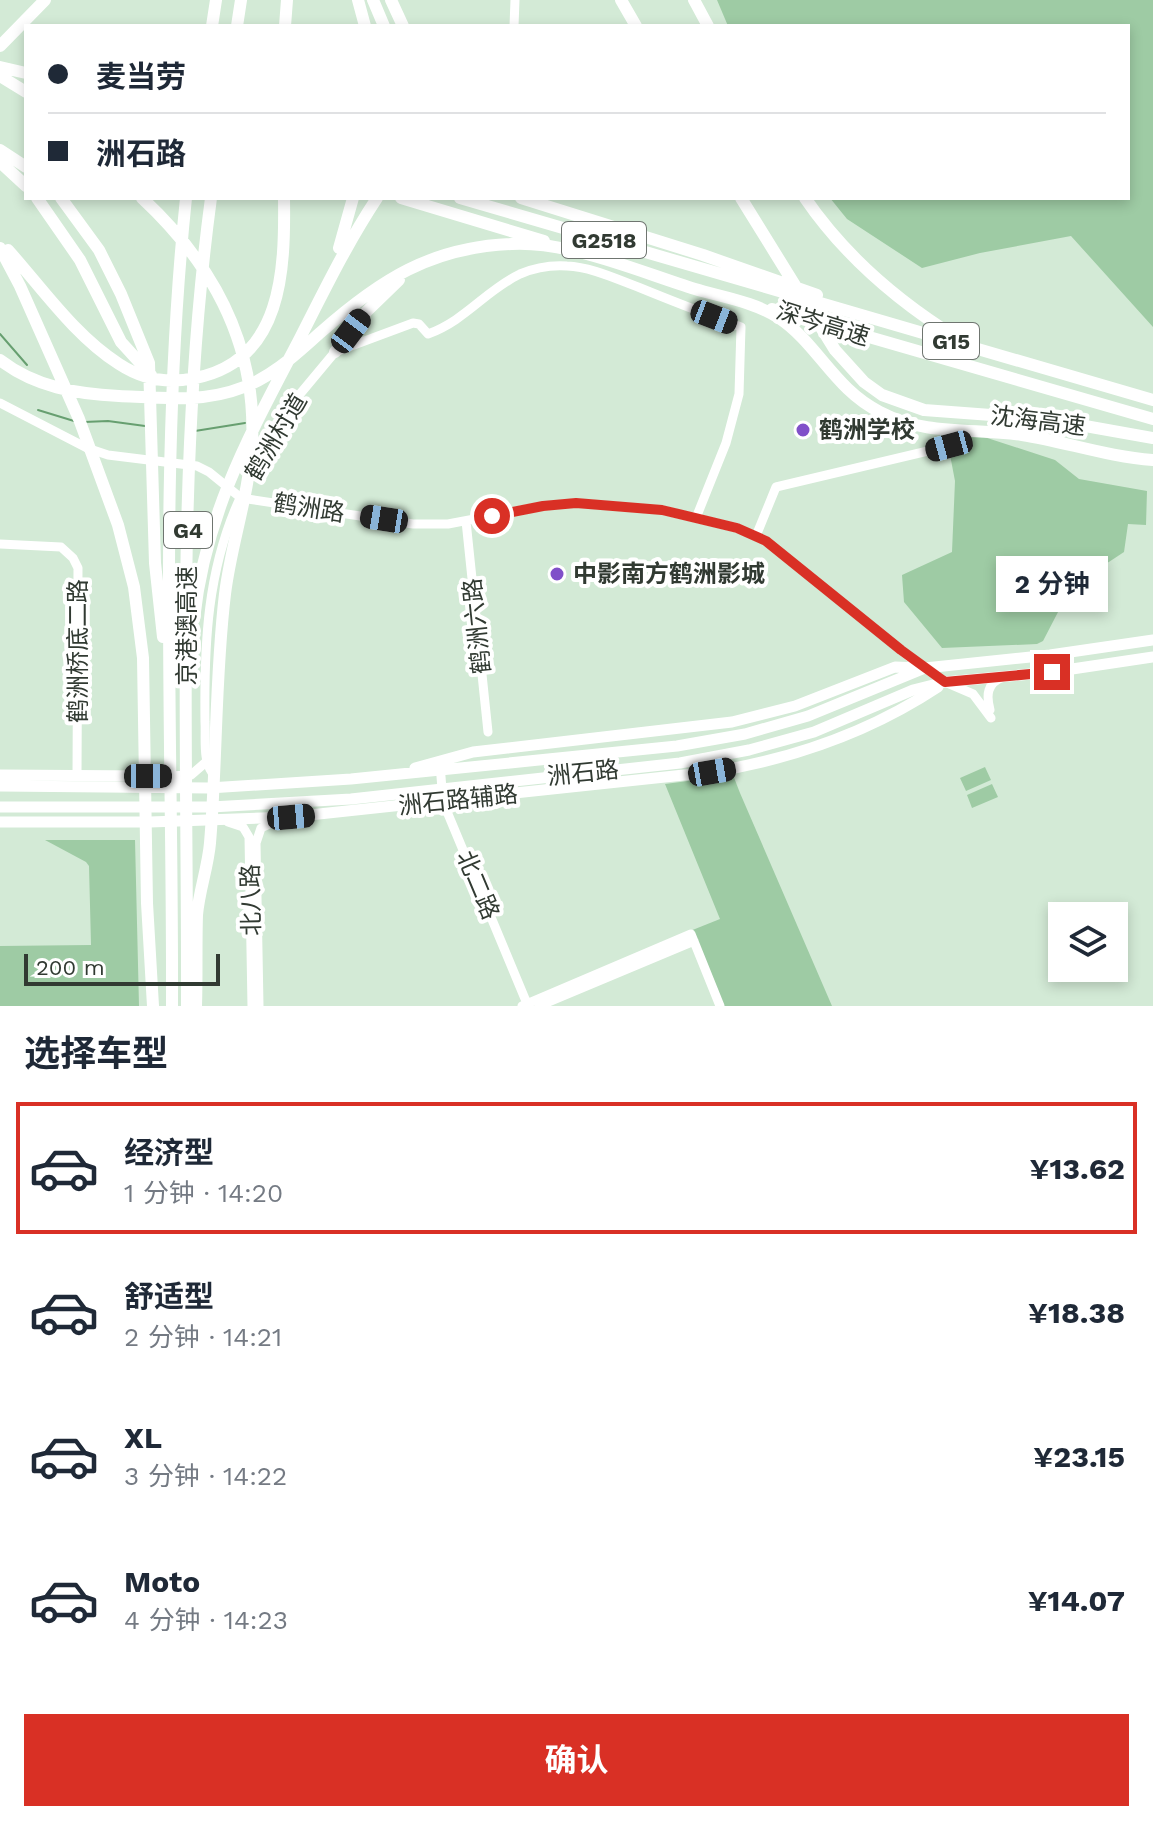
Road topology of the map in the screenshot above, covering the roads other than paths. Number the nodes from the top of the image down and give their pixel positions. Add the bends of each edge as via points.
1 (45, 0) edge
2 (216, 0) edge
3 (241, 0) edge
4 (287, 0) edge
5 (358, 0) edge
6 (373, 0) edge
7 (391, 0) edge
8 (515, 0) edge
9 (621, 0) edge
10 (694, 0) edge
11 (212, 24) edge
12 (237, 24) edge
13 (285, 24) edge
14 (364, 24) edge
15 (383, 24) edge
16 (402, 24) edge
17 (514, 24) edge
18 (635, 24) edge
19 (707, 24) edge
20 (0, 46) edge
21 (0, 67) edge
22 (24, 73) edge
23 (0, 76) edge
24 (0, 86) edge
25 (24, 91) edge
26 (24, 92) edge
27 (0, 150) edge
28 (0, 162) edge
29 (24, 166) edge
30 (24, 184) edge
31 (39, 200) edge
32 (62, 200) edge
33 (144, 200) edge
34 (186, 200) edge
35 (211, 200) edge
36 (284, 200) edge
37 (352, 200) edge
38 (376, 200) edge
39 (408, 200) edge
40 (467, 200) edge
41 (527, 200) edge
42 (552, 200) edge
43 (740, 200) edge
44 (807, 200) edge
45 (0, 245) edge
46 (440, 255) junction
47 (327, 281) junction
48 (748, 283) junction
49 (963, 342) junction
50 (335, 352) junction
51 (0, 360) edge
52 (157, 379) junction
53 (1153, 398) edge
54 (0, 403) edge
55 (1153, 419) edge
56 (1153, 438) edge
57 (949, 446) dead end
58 (1153, 460) edge
59 (241, 498) junction
60 (696, 518) junction
61 (466, 521) junction
62 (756, 536) junction
63 (0, 544) edge
64 (1153, 640) edge
65 (1153, 657) edge
66 (925, 668) junction
67 (1006, 676) junction
68 (945, 682) junction
69 (853, 685) junction
70 (808, 716) junction
71 (171, 727) junction
72 (488, 732) dead end
73 (206, 762) junction
74 (440, 765) junction
75 (77, 775) junction
76 (148, 776) junction
77 (1, 778) edge
78 (232, 786) junction
79 (209, 788) junction
80 (442, 789) junction
81 (443, 802) junction
82 (0, 807) edge
83 (291, 817) junction
84 (212, 820) junction
85 (0, 822) edge
86 (187, 862) junction
87 (692, 938) junction
88 (526, 1005) edge
89 (153, 1006) edge
90 (172, 1006) edge
91 (187, 1006) edge
92 (196, 1006) edge
93 (252, 1006) edge
94 (259, 1006) edge
95 (539, 1006) edge
96 (720, 1006) edge

1 - 20 highway
2 - 11 highway
3 - 12 highway
4 - 13 highway
5 - 14 highway
6 - 15 highway
7 - 16 highway
8 - 17 street
9 - 18 highway
10 - 19 highway
21 - 22 highway
23 - 25 highway
24 - 26 highway
27 - 29 highway
28 - 30 highway
31 - 52 highway via 80,260 121,342
32 - 71 highway via 99,250 149,363 155,563
33 - 92 highway via 183,239 219,294 246,368 251,400 252,446 225,594 210,846 198,913
34 - 71 highway, 京港澳高速 / G4 via 171,391
35 - 86 highway, 京港澳高速 / G4 via 200,288 190,482
36 - 52 highway via 283,266 265,329 241,356 213,372 185,380
37 - 47 highway
38 - 47 highway
39 - 55 highway, 深岑高速 / G2518
40 - 48 highway, 深岑高速 / G2518
41 - 49 highway
42 - 48 highway, G15
43 - 56 highway, 沈海高速 via 835,350 882,395 924,410 1046,419
44 - 49 highway via 859,261 918,314
45 - 52 highway via 98,349 135,373
45 - 89 highway via 105,485 134,587 143,658
46 - 50 highway via 379,297
46 - 51 highway via 375,288 271,373 216,395 165,398 77,392 34,381
46 - 58 highway via 517,244 595,258 778,317 854,396 896,420 944,430 1008,433
47 - 86 highway via 239,456 204,556 194,619 194,777
48 - 53 highway, 深岑高速 / G15
49 - 53 highway
50 - 59 street, 鹤洲村道 via 290,406
50 - 60 street, 鹤洲村道 via 413,323 428,334 442,329 504,283 542,267 570,266 605,275 741,327 739,394
54 - 59 street, 鹤洲路 via 108,455 197,466
57 - 62 street via 776,487
59 - 61 street, 鹤洲路 via 413,524
59 - 73 street, 鹤洲村道 via 215,565 207,614
60 - 61 street, 鹤洲路 via 576,503
60 - 62 street, 鹤洲路
61 - 72 street, 鹤洲六路
62 - 66 street, 鹤洲路
63 - 75 street, 鹤洲桥底二路 via 61,547 78,568
64 - 66 main road, 洲石路
65 - 67 main road, 洲石路
66 - 68 street, 鹤洲路
66 - 69 main road, 洲石路辅路 via 895,667
66 - 70 main road, 洲石路
67 - 68 main road, 洲石路
67 - 68 street, 鹤洲路 via 989,689 991,718 973,694
68 - 80 main road, 洲石路 via 814,732 749,750 680,763
68 - 81 main road, 洲石路辅路 via 831,741 751,766
69 - 70 main road
69 - 74 main road, 洲石路辅路 via 732,722 496,749
70 - 74 main road, 洲石路 via 677,746
71 - 90 highway, 京港澳高速 / G4
73 - 76 street via 191,775
73 - 78 street via 219,781
74 - 78 main road, 洲石路辅路 via 397,775
74 - 80 street, 北二路
75 - 76 main road
75 - 77 main road
76 - 79 main road
77 - 79 main road
78 - 79 main road
80 - 81 street, 北二路
80 - 82 main road, 洲石路 via 211,807
81 - 83 main road, 洲石路辅路
81 - 88 street, 北二路
83 - 84 main road, 洲石路辅路
83 - 94 street, 北八路 via 265,825 257,834
84 - 85 main road, 洲石路辅路
84 - 93 street, 北八路 via 239,824 249,837
86 - 91 highway, 京港澳高速 / G4
87 - 88 street
87 - 95 street
87 - 96 street

